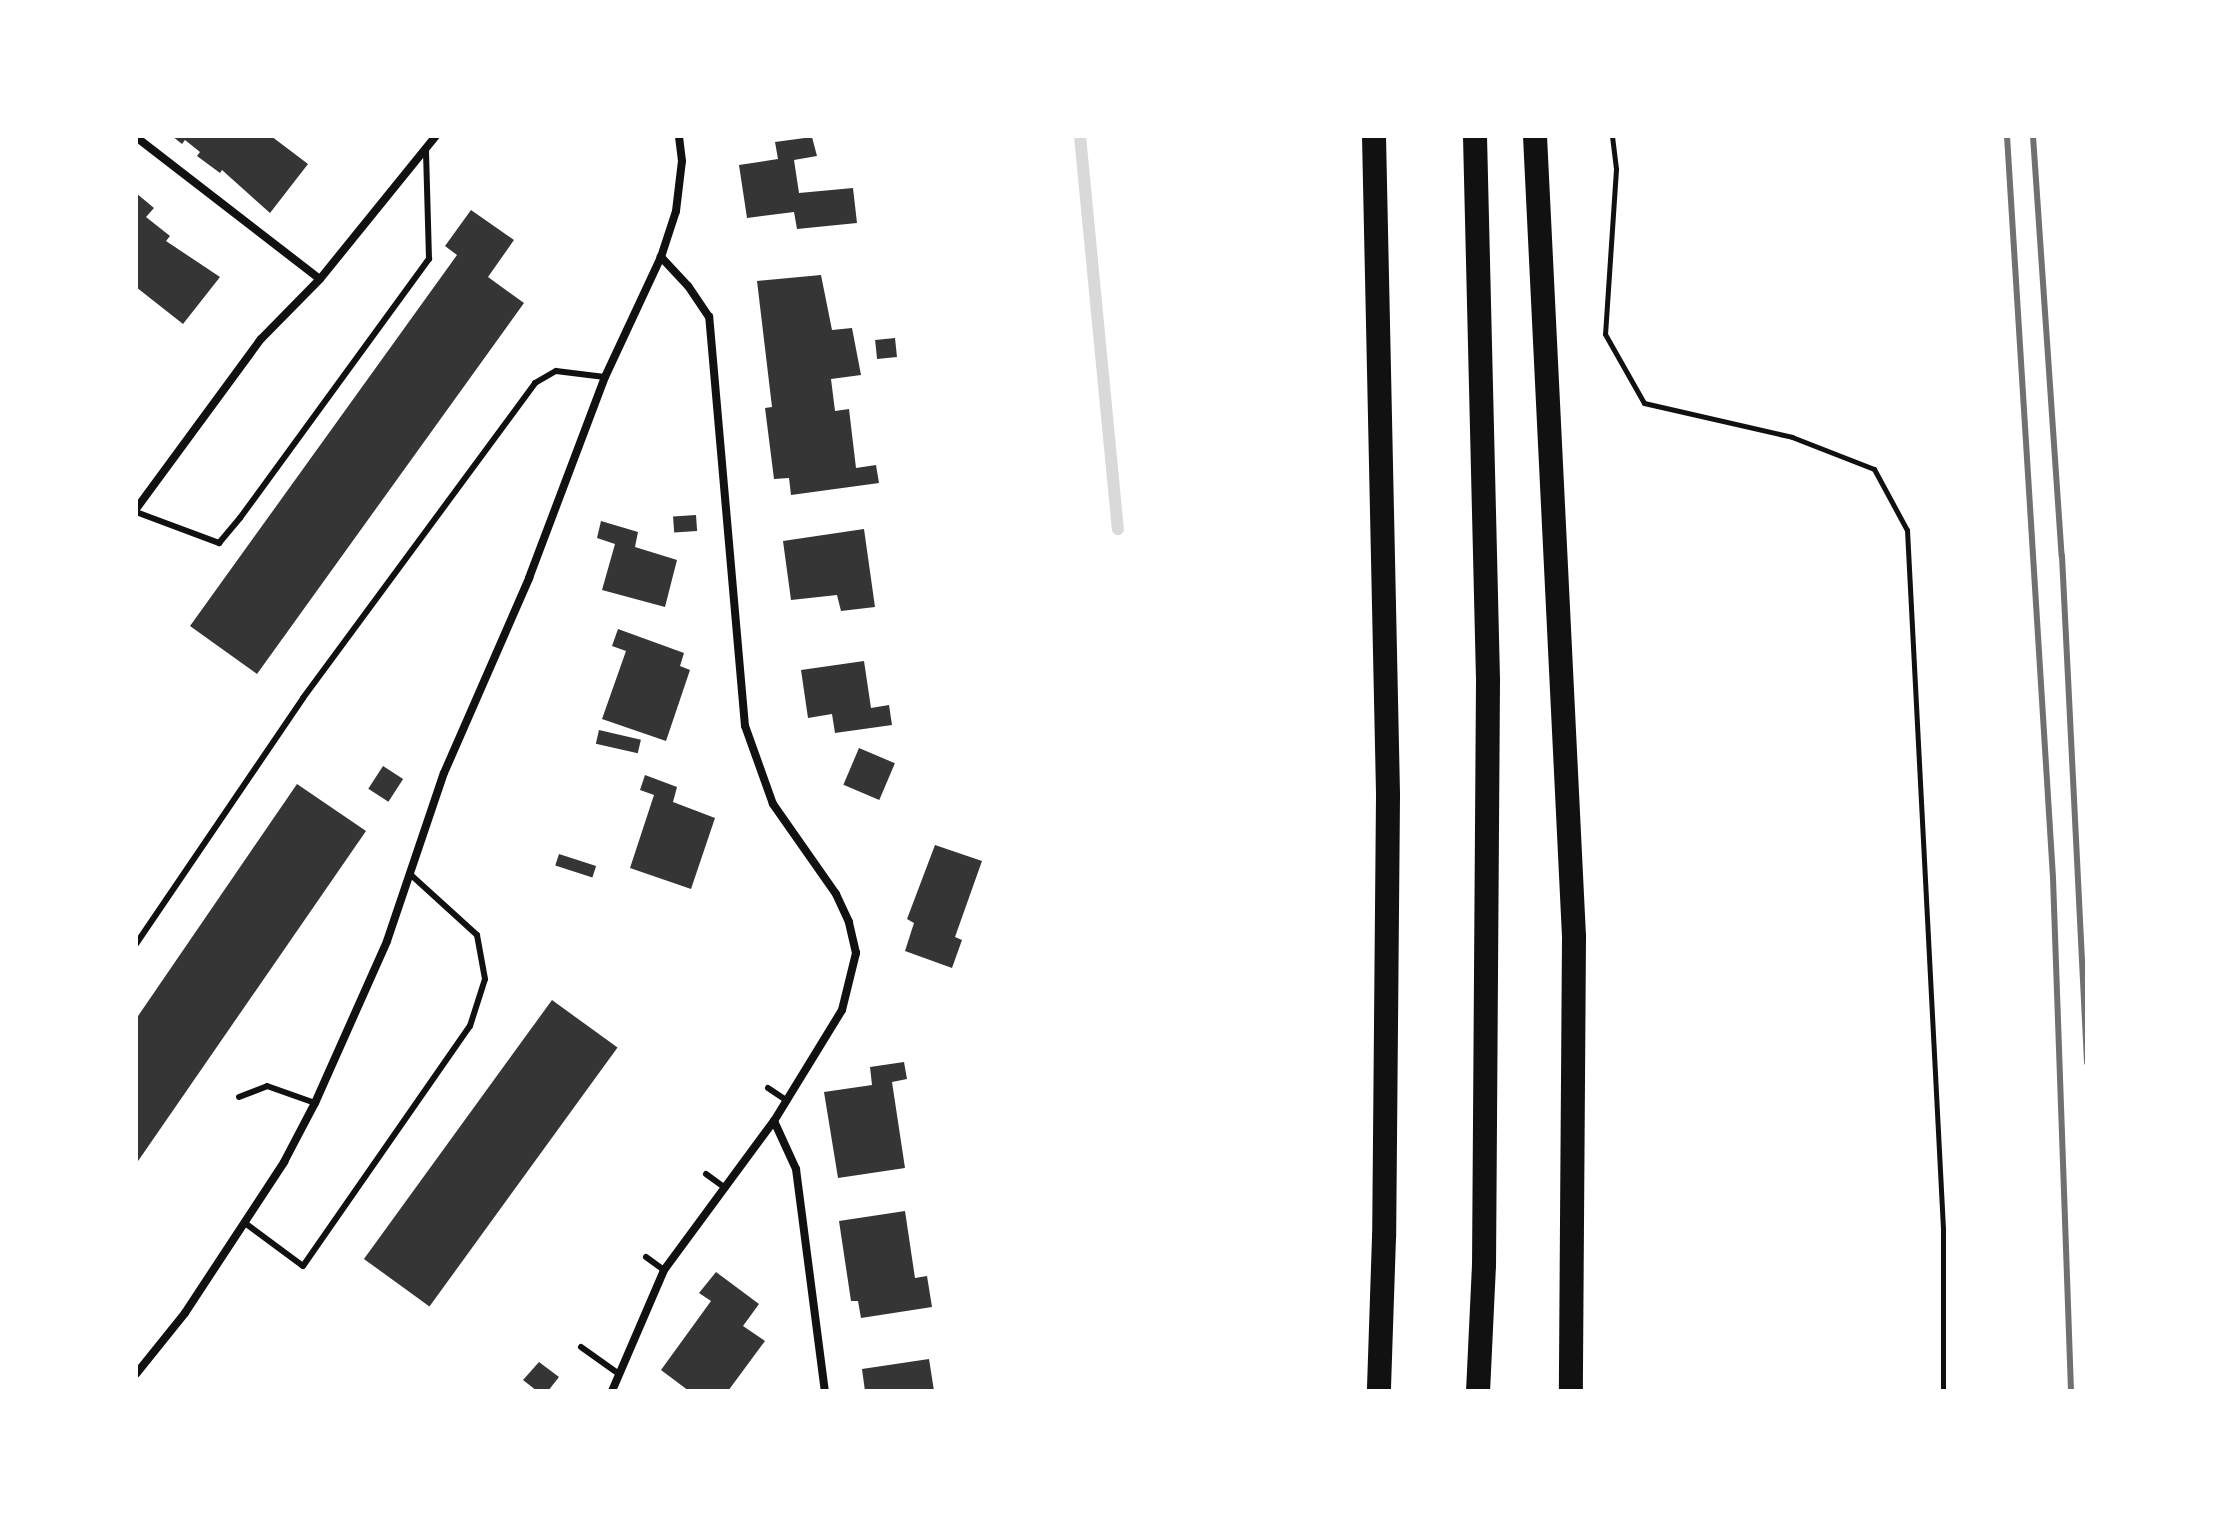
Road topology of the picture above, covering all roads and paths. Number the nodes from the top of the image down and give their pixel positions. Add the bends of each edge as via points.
1 (436, 136) edge
2 (679, 136) edge
3 (1374, 136) edge
4 (1475, 136) edge
5 (1535, 136) edge
6 (1612, 136) edge
7 (136, 137) edge
8 (426, 149) junction
9 (661, 257) junction
10 (320, 279) junction
11 (605, 377) junction
12 (136, 511) edge
13 (411, 875) junction
14 (136, 944) edge
15 (768, 1088) dead end
16 (239, 1097) dead end
17 (787, 1101) junction
18 (315, 1103) junction
19 (774, 1121) junction
20 (706, 1174) dead end
21 (725, 1188) junction
22 (245, 1223) junction
23 (646, 1257) dead end
24 (664, 1270) junction
25 (581, 1347) dead end
26 (136, 1374) edge
27 (619, 1374) junction
28 (612, 1391) edge
29 (825, 1391) edge
30 (1379, 1391) edge
31 (1478, 1391) edge
32 (1571, 1391) edge
33 (1943, 1391) edge

1 - 8 street
2 - 9 street via 676,211
3 - 30 highway via 1388,796
4 - 31 highway via 1488,681 1484,1265
5 - 32 highway via 1574,937
6 - 33 path via 1616,169 1605,334 1644,403 1792,437 1874,469 1907,530 1943,1228
7 - 10 street
8 - 10 street
8 - 12 lane via 429,259 240,518 219,543
9 - 11 street
9 - 17 street via 709,317 745,726 773,804 836,894 856,953 842,1010
10 - 12 street via 261,339
11 - 13 street via 529,578 444,773
11 - 14 lane via 556,371 535,383 303,698
13 - 18 street
13 - 22 lane via 477,935 485,979 470,1026 303,1266
15 - 17 lane
16 - 18 lane via 267,1086
17 - 19 street
18 - 22 street
19 - 21 street
19 - 29 street via 796,1169
20 - 21 lane
21 - 24 street
22 - 26 street via 185,1313
23 - 24 lane
24 - 27 street
25 - 27 lane
27 - 28 street

